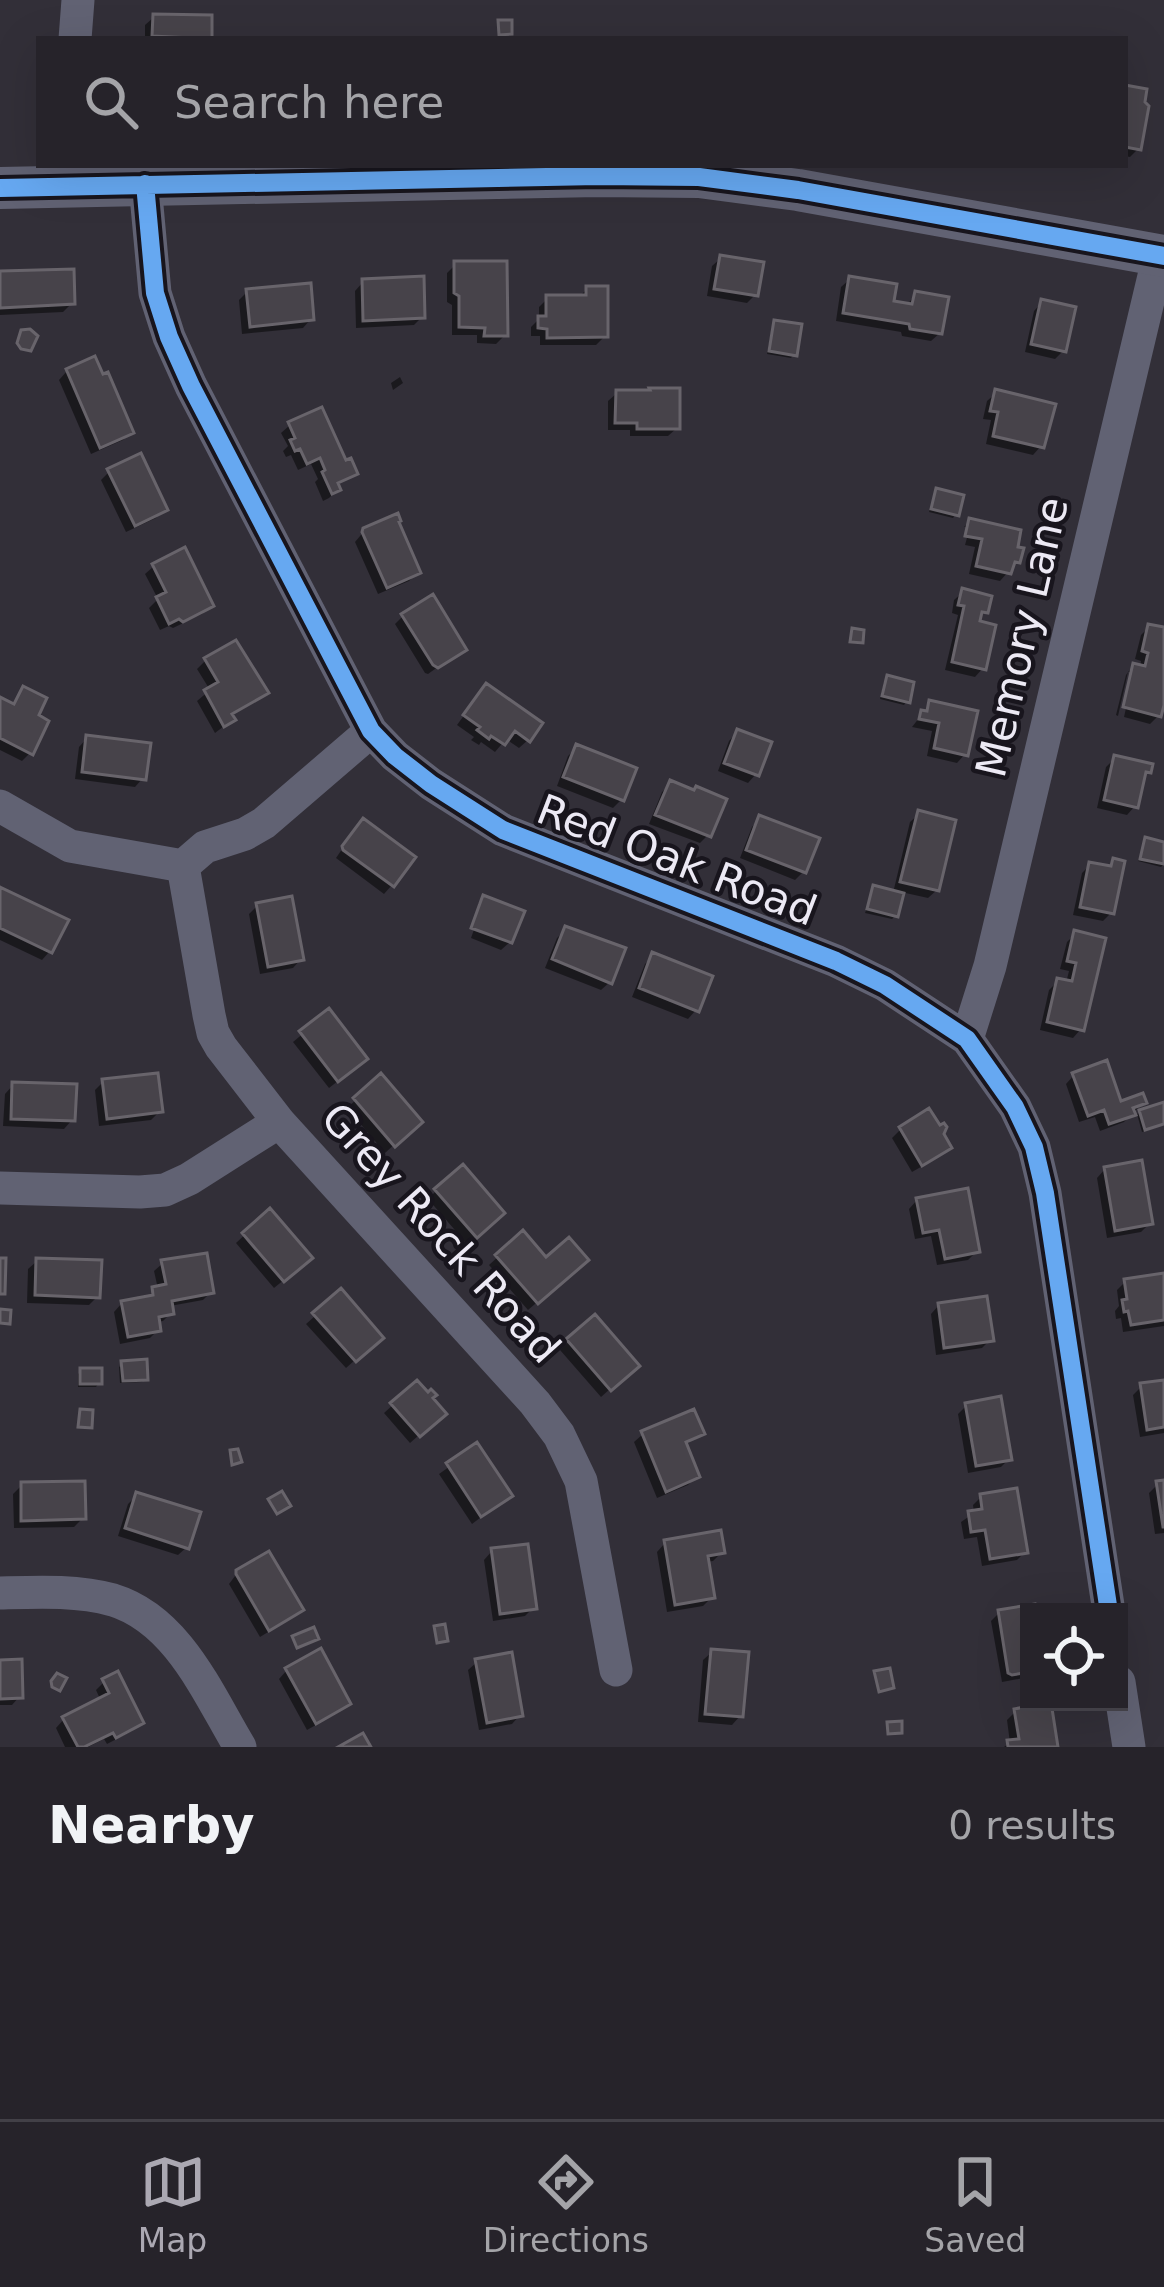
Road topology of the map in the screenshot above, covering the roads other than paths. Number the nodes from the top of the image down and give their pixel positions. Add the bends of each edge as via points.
1 (77, 0) edge
2 (75, 36) edge
3 (68, 176) edge
4 (145, 184) junction
5 (0, 188) edge
6 (1161, 256) edge
7 (371, 731) junction
8 (0, 806) edge
9 (183, 866) junction
10 (967, 1039) junction
11 (279, 1123) junction
12 (0, 1188) edge
13 (0, 1593) edge
14 (1107, 1603) edge
15 (616, 1670) dead end
16 (1123, 1711) edge
17 (240, 1747) edge
18 (1129, 1747) edge

1 - 2 street
3 - 4 street
3 - 5 street
4 - 6 street via 699,177
4 - 7 street, Red Oak Road via 155,292 169,337
6 - 10 street, Memory Lane
7 - 9 street via 264,823 205,847
7 - 10 street, Red Oak Road via 430,784 503,830 836,961
8 - 9 street via 70,846
9 - 11 street, Grey Rock Road via 213,1033
10 - 14 street, Red Oak Road via 1015,1106 1046,1193
11 - 12 street via 165,1190
11 - 15 street, Grey Rock Road via 559,1435 589,1511
13 - 17 street via 114,1600 160,1628
16 - 18 street

